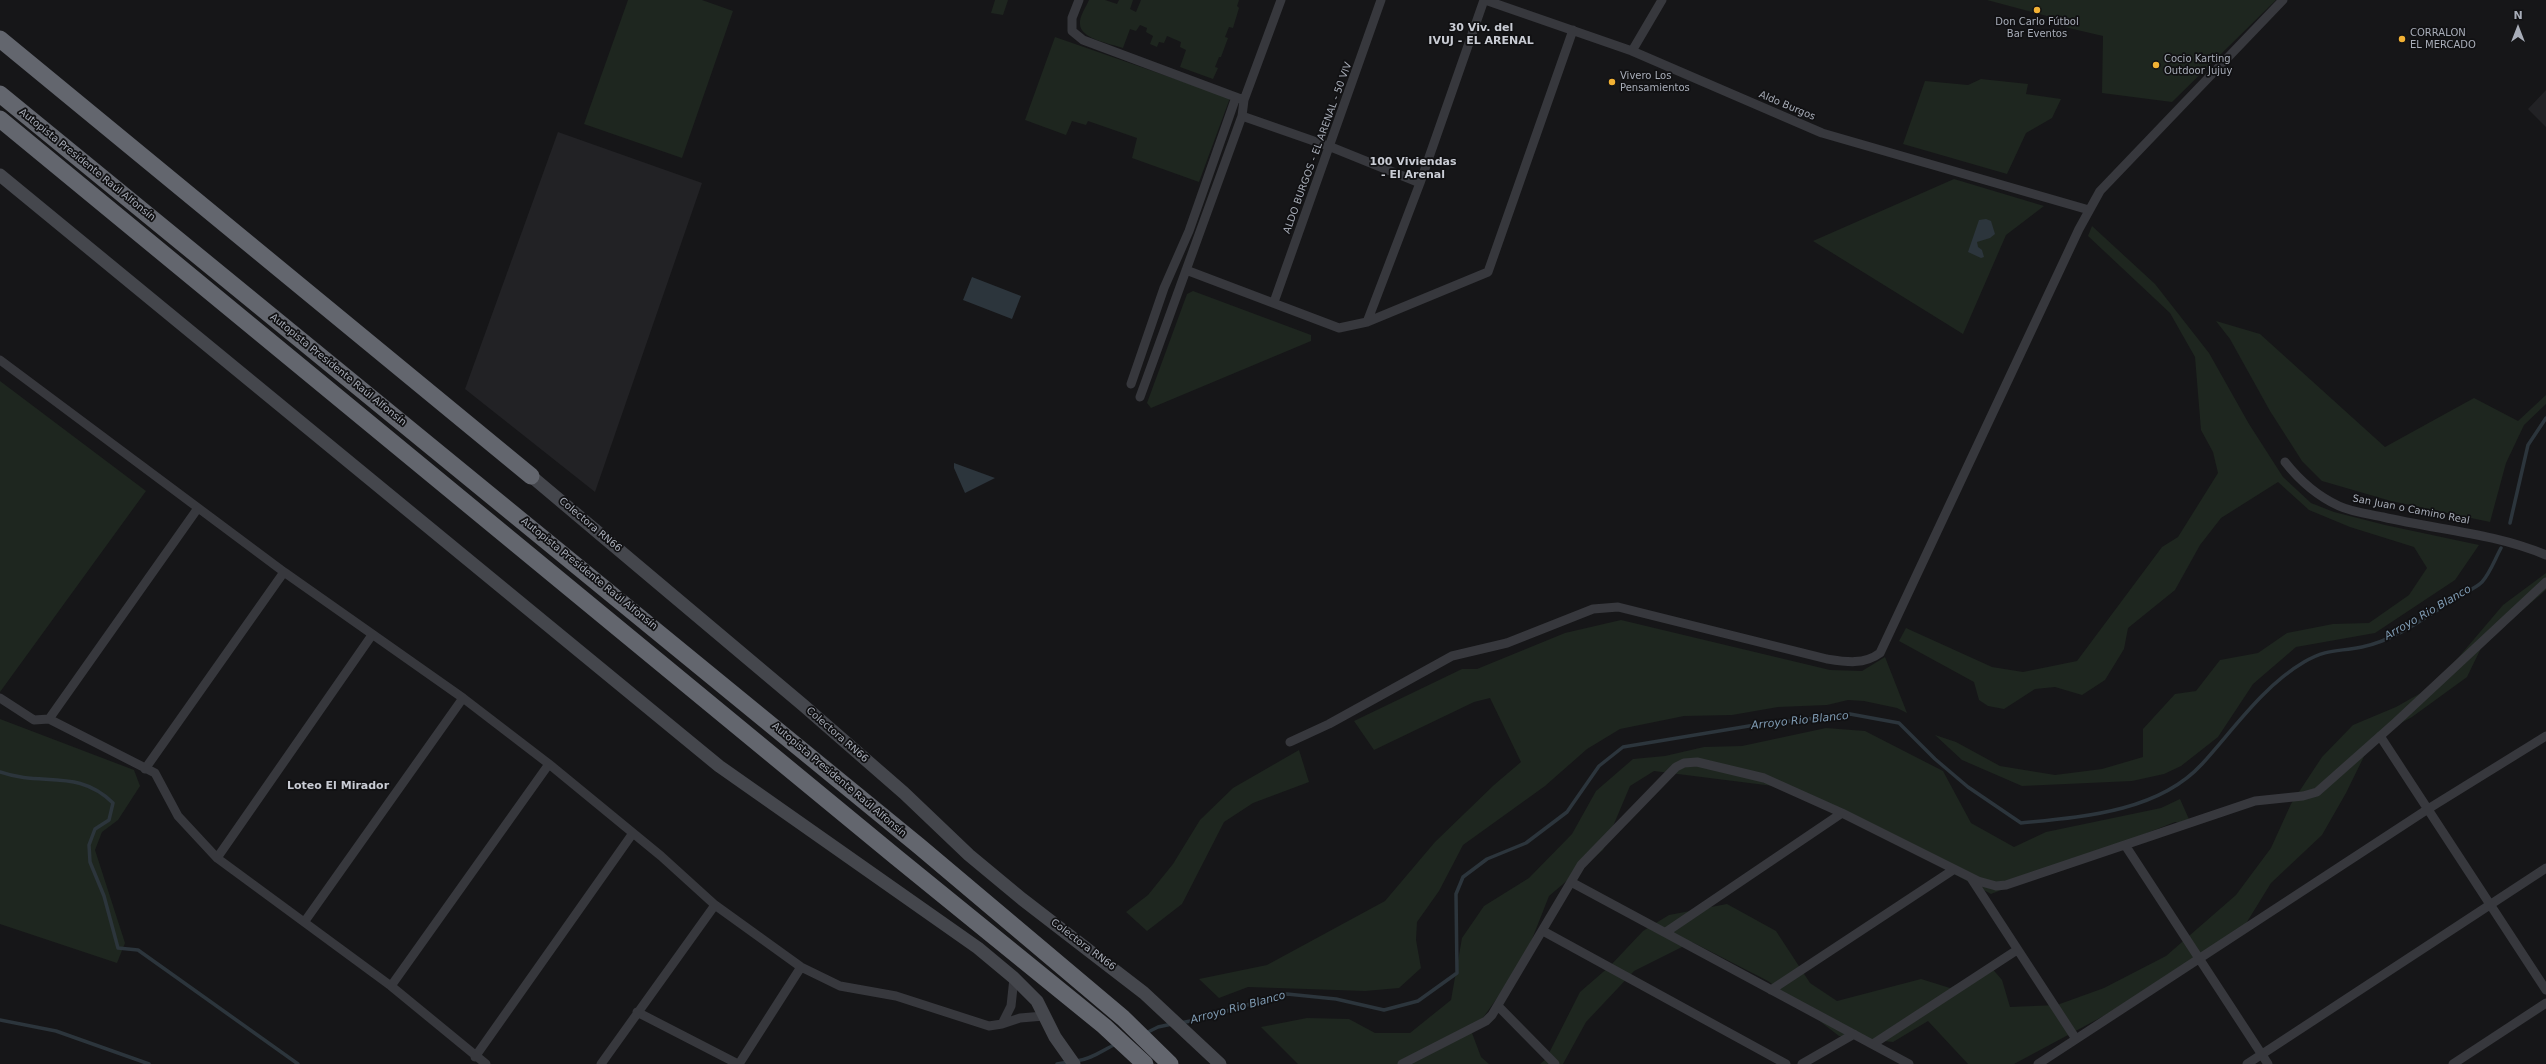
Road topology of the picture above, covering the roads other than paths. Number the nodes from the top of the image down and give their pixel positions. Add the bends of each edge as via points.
1 (1079, 0) edge
2 (1280, 0) edge
3 (1381, 0) edge
4 (1485, 0) edge
5 (1662, 0) edge
6 (2283, 0) edge
7 (1574, 30) junction
8 (0, 39) edge
9 (1632, 52) junction
10 (0, 94) edge
11 (1240, 99) junction
12 (1242, 116) junction
13 (0, 119) edge
14 (1330, 147) junction
15 (0, 175) edge
16 (1420, 183) junction
17 (2089, 210) junction
18 (1186, 270) junction
19 (1274, 302) junction
20 (1367, 322) junction
21 (0, 360) edge
22 (1131, 384) dead end
23 (1140, 397) dead end
24 (2285, 462) dead end
25 (531, 476) joint
26 (198, 508) junction
27 (2546, 555) edge
28 (284, 572) junction
29 (2546, 582) edge
30 (372, 635) junction
31 (0, 698) edge
32 (463, 698) junction
33 (49, 719) junction
34 (2380, 736) junction
35 (2546, 736) edge
36 (1290, 742) dead end
37 (549, 764) junction
38 (145, 769) junction
39 (2428, 810) junction
40 (1842, 813) junction
41 (632, 833) junction
42 (2125, 845) junction
43 (217, 858) junction
44 (2546, 868) edge
45 (1953, 870) junction
46 (1970, 877) junction
47 (1571, 882) junction
48 (2490, 904) junction
49 (715, 905) junction
50 (305, 921) junction
51 (1543, 931) junction
52 (1666, 932) junction
53 (2018, 950) junction
54 (2199, 958) junction
55 (801, 967) junction
56 (391, 986) junction
57 (1013, 989) junction
58 (1772, 990) junction
59 (2546, 990) edge
60 (2546, 1003) edge
61 (1498, 1006) junction
62 (636, 1012) junction
63 (1044, 1016) junction
64 (1002, 1024) junction
65 (1854, 1034) junction
66 (2076, 1039) junction
67 (1873, 1044) junction
68 (2261, 1054) junction
69 (475, 1057) junction
70 (1129, 1058) edge
71 (486, 1064) edge
72 (601, 1064) edge
73 (738, 1064) edge
74 (1074, 1064) edge
75 (1145, 1064) edge
76 (1170, 1064) edge
77 (1220, 1064) edge
78 (1402, 1064) edge
79 (1556, 1064) edge
80 (1786, 1064) edge
81 (1802, 1064) edge
82 (1909, 1064) edge
83 (2038, 1064) edge
84 (2247, 1064) edge
85 (2268, 1064) edge
86 (2453, 1064) edge

1 - 11 street via 1072,18 1072,31 1083,40
2 - 11 street
3 - 14 street, ALDO BURGOS - EL ARENAL - 50 VIV
4 - 7 street, Aldo Burgos
4 - 16 street
5 - 9 street
6 - 17 street via 2100,190
7 - 9 street, Aldo Burgos
7 - 20 street via 1488,272
8 - 25 highway
9 - 17 street, Aldo Burgos via 1822,133
10 - 76 highway, Autopista Presidente Raúl Alfonsín via 746,703 1122,1018
11 - 12 street
11 - 22 street via 1164,288
12 - 14 street
12 - 18 street
13 - 70 highway, Autopista Presidente Raúl Alfonsín via 1106,1029
14 - 16 street
14 - 19 street, ALDO BURGOS - EL ARENAL - 50 VIV
15 - 57 street via 719,766 936,916
16 - 20 street
17 - 36 street via 1880,653 1871,660 1849,662 1827,659 1618,607 1593,609 1507,643 1452,656 1329,724
18 - 19 street
18 - 23 street
19 - 20 street via 1339,328
21 - 26 street
24 - 27 street, San Juan o Camino Real via 2303,484 2339,507 2516,543
25 - 77 street, Colectora RN66 via 874,767 968,855 1144,993
26 - 28 street
26 - 33 street
28 - 30 street
28 - 38 street
29 - 34 street
30 - 32 street
30 - 43 street
31 - 33 street via 34,720
32 - 37 street
32 - 50 street
33 - 38 street
34 - 39 street
34 - 42 street via 2317,792 2303,796 2255,800
35 - 39 street
37 - 41 street
37 - 56 street
38 - 43 street via 155,773 178,816
39 - 48 street
39 - 54 street
40 - 45 street
40 - 47 street via 1753,774 1697,762 1684,763 1676,767 1581,865
40 - 52 street
41 - 49 street via 662,856
41 - 69 street
42 - 46 street via 2006,885 1996,886
42 - 54 street
43 - 50 street
44 - 48 street
45 - 46 street
45 - 58 street
46 - 53 street
47 - 51 street
47 - 52 street
48 - 59 street
48 - 68 street
49 - 55 street
49 - 62 street
50 - 56 street
51 - 61 street
51 - 80 street
52 - 58 street
53 - 66 street
53 - 67 street
54 - 66 street
54 - 68 street
55 - 64 street via 840,986 922,1003 976,1023 989,1026
55 - 73 street
56 - 69 street
57 - 63 street via 1037,1002
57 - 64 street via 1008,1015
58 - 65 street
60 - 86 street
61 - 78 street via 1486,1021
61 - 79 street
62 - 72 street
62 - 73 street
63 - 64 street
63 - 74 street
65 - 67 street
65 - 81 street
66 - 83 street
67 - 82 street
68 - 84 street
68 - 85 street
69 - 71 street
70 - 75 highway, Autopista Presidente Raúl Alfonsín

